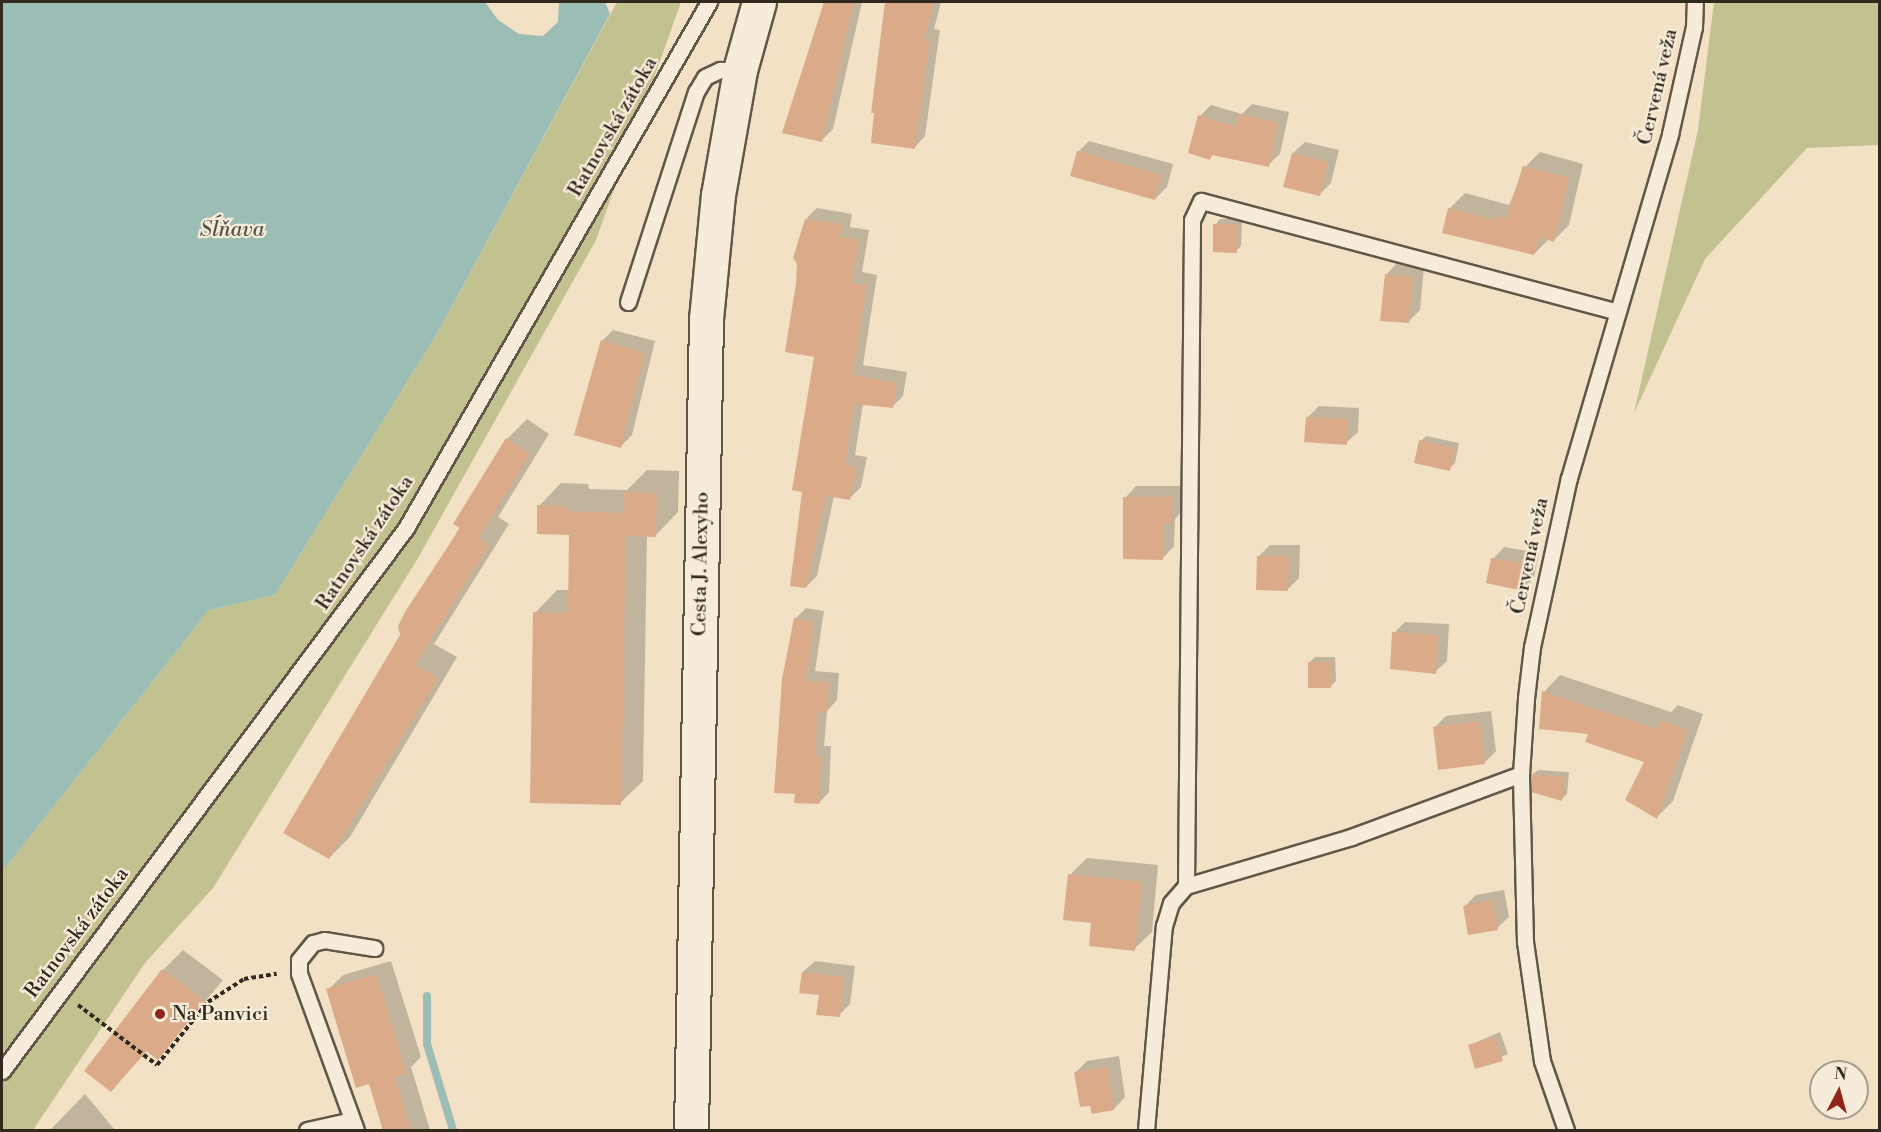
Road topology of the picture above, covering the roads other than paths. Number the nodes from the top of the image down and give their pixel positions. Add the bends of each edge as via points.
1 (709, 2) edge
2 (759, 2) edge
3 (1695, 2) edge
4 (740, 70) junction
5 (628, 302) dead end
6 (1617, 312) junction
7 (1521, 774) junction
8 (1186, 886) junction
9 (374, 948) dead end
10 (2, 1071) edge
11 (354, 1125) edge
12 (307, 1131) edge
13 (691, 1131) edge
14 (1146, 1131) edge
15 (1566, 1131) edge

1 - 10 lane, Ratnovská zátoka via 405,528
2 - 4 main road, Cesta J. Alexyho
3 - 6 lane, Červená veža via 1694,27 1670,134
4 - 5 lane via 720,70 705,77 696,92
4 - 13 main road, Cesta J. Alexyho via 718,195 706,319
6 - 7 lane, Červená veža via 1569,478 1532,647
6 - 8 lane via 1201,201 1192,220
7 - 8 lane via 1351,837
7 - 15 lane, Červená veža via 1525,942 1542,1061
8 - 14 lane via 1171,903 1164,926
9 - 11 lane via 324,940 313,943 299,960 299,971
11 - 12 lane

